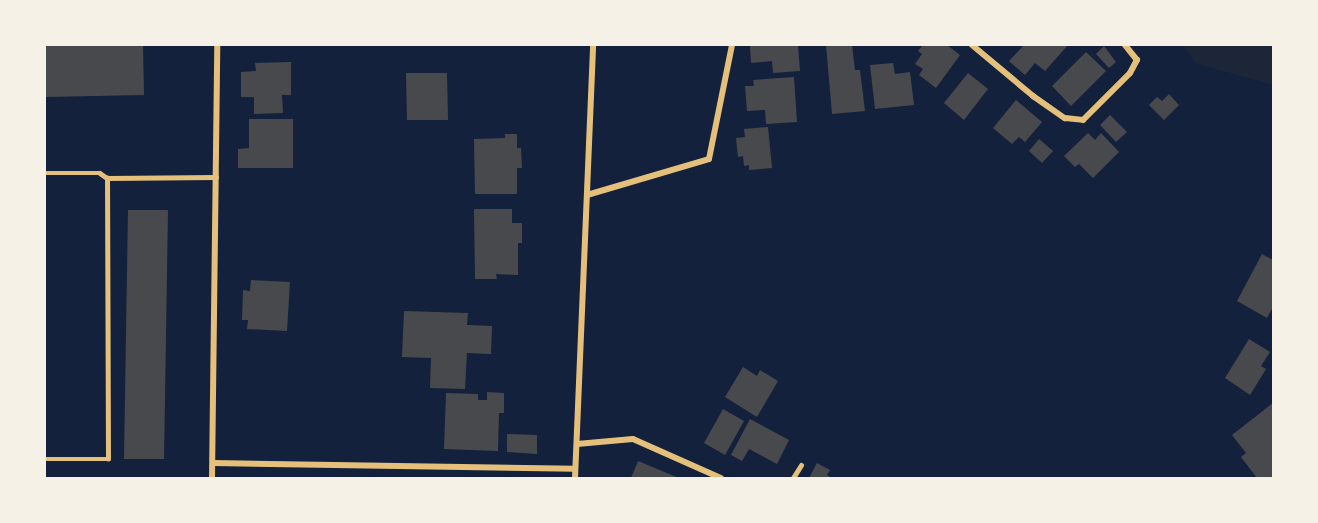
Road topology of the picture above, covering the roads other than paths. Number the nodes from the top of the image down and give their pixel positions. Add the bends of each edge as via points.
1 (217, 45) edge
2 (593, 45) edge
3 (732, 45) edge
4 (972, 45) edge
5 (1125, 45) edge
6 (45, 173) edge
7 (216, 177) junction
8 (108, 178) junction
9 (587, 195) junction
10 (577, 444) junction
11 (45, 459) edge
12 (213, 463) junction
13 (801, 465) dead end
14 (575, 469) junction
15 (212, 478) edge
16 (574, 478) edge
17 (721, 478) edge
18 (793, 478) edge

1 - 7 street
2 - 9 street
3 - 9 street via 709,159
4 - 5 street via 1033,96 1065,117 1083,120 1137,60
6 - 8 lane via 100,173
7 - 8 lane
7 - 12 street
8 - 11 lane via 108,459
9 - 10 street
10 - 14 street
10 - 17 street via 633,439
12 - 14 street
12 - 15 street
13 - 18 lane
14 - 16 street

